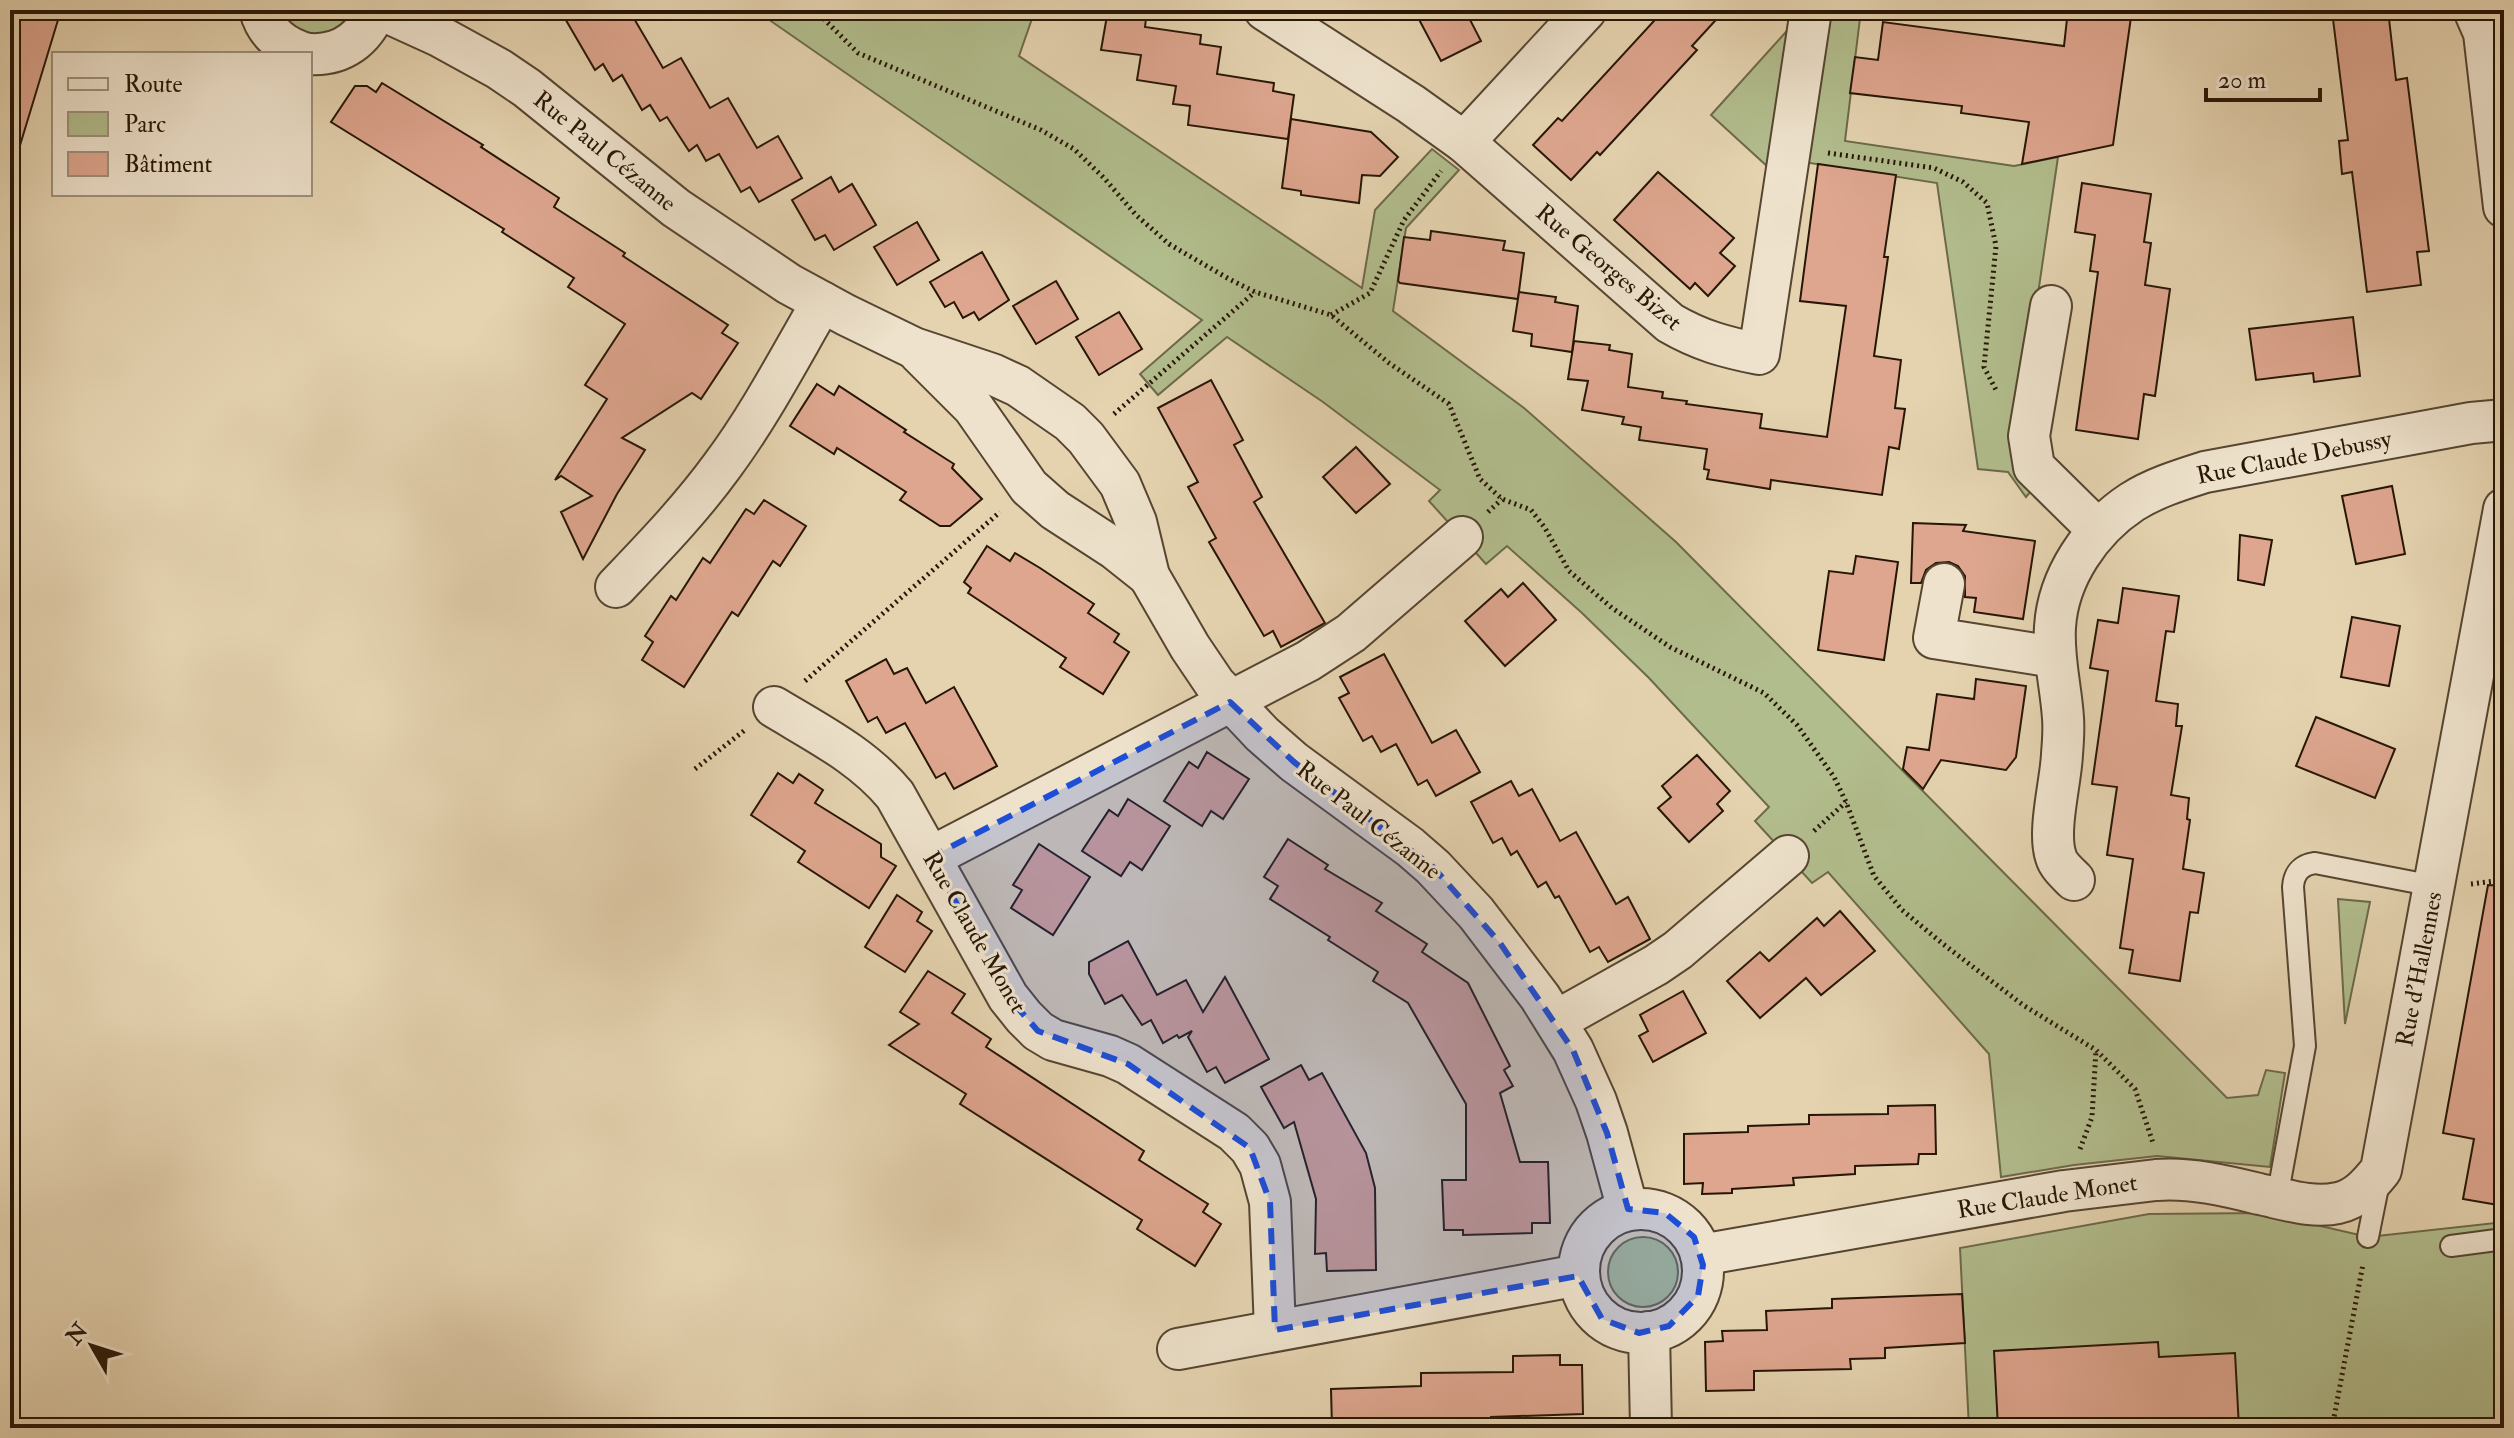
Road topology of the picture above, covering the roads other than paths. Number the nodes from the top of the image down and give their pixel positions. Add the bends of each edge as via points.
1 (260, 10) edge
2 (376, 10) edge
3 (382, 10) edge
4 (1265, 10) edge
5 (1586, 10) edge
6 (1811, 10) edge
7 (2474, 10) edge
8 (300, 52) edge
9 (312, 54) edge
10 (1464, 142) junction
11 (2504, 207) edge
12 (822, 302) junction
13 (2051, 306) dead end
14 (914, 348) junction
15 (2504, 420) edge
16 (2504, 509) edge
17 (2098, 530) junction
18 (1462, 537) dead end
19 (1149, 576) junction
20 (1944, 584) dead end
21 (616, 587) dead end
22 (2055, 657) junction
23 (1230, 702) junction
24 (774, 707) road end
25 (1788, 856) dead end
26 (931, 857) junction
27 (2074, 880) dead end
28 (2434, 886) junction
29 (1556, 1021) junction
30 (2381, 1170) junction
31 (2277, 1198) junction
32 (1628, 1210) junction
33 (2368, 1237) road end
34 (2504, 1239) edge
35 (2451, 1246) dead end
36 (1701, 1255) junction
37 (1579, 1275) junction
38 (1275, 1330) junction
39 (1649, 1332) junction
40 (1178, 1349) dead end
41 (1651, 1428) edge

1 - 8 street via 269,31
2 - 9 street via 360,38 346,48
3 - 12 street, Rue Paul Cézanne via 499,69 676,208
4 - 10 street, Rue Georges Bizet
5 - 10 street
6 - 10 street, Rue Georges Bizet via 1759,354 1714,345 1670,323
7 - 11 street via 2484,33
12 - 14 street, Rue Paul Cézanne
12 - 21 street via 723,466
13 - 17 street via 2029,436 2034,467
14 - 19 street, Rue Paul Cézanne via 973,407 1029,487
14 - 19 street, Rue Paul Cézanne via 1018,386 1086,438 1129,502
15 - 17 street, Rue Claude Debussy via 2205,472 2132,502
16 - 28 street, Rue d'Hallennes
17 - 22 street, Rue Claude Debussy via 2065,584 2055,625
18 - 23 street via 1351,633
19 - 23 street, Rue Paul Cézanne
20 - 22 street via 1934,638
22 - 27 street, Rue Claude Debussy via 2064,719 2054,841 2056,859
23 - 26 street
23 - 29 street, Rue Paul Cézanne via 1322,784 1433,867 1500,943
24 - 26 street, Rue Claude Monet via 870,768 895,795
25 - 29 street via 1678,950
26 - 38 street, Rue Claude Monet via 1008,997 1038,1031 1128,1064 1234,1132 1250,1148 1270,1202
28 - 30 street, Rue d'Hallennes
28 - 31 lane via 2315,863 2297,872 2293,887 2305,1046
29 - 32 street, Rue Paul Cézanne via 1596,1101
30 - 31 street, Rue Claude Monet via 2358,1195 2340,1203
30 - 33 lane, Rue d'Hallennes
31 - 36 street, Rue Claude Monet via 2156,1180 2064,1191
32 - 36 street via 1656,1210 1674,1218 1694,1237
32 - 37 street via 1594,1230 1580,1256
34 - 35 lane
36 - 39 street via 1702,1286 1693,1305 1669,1326
37 - 38 street
37 - 39 street via 1584,1295 1602,1319 1629,1332
38 - 40 street
39 - 41 street

